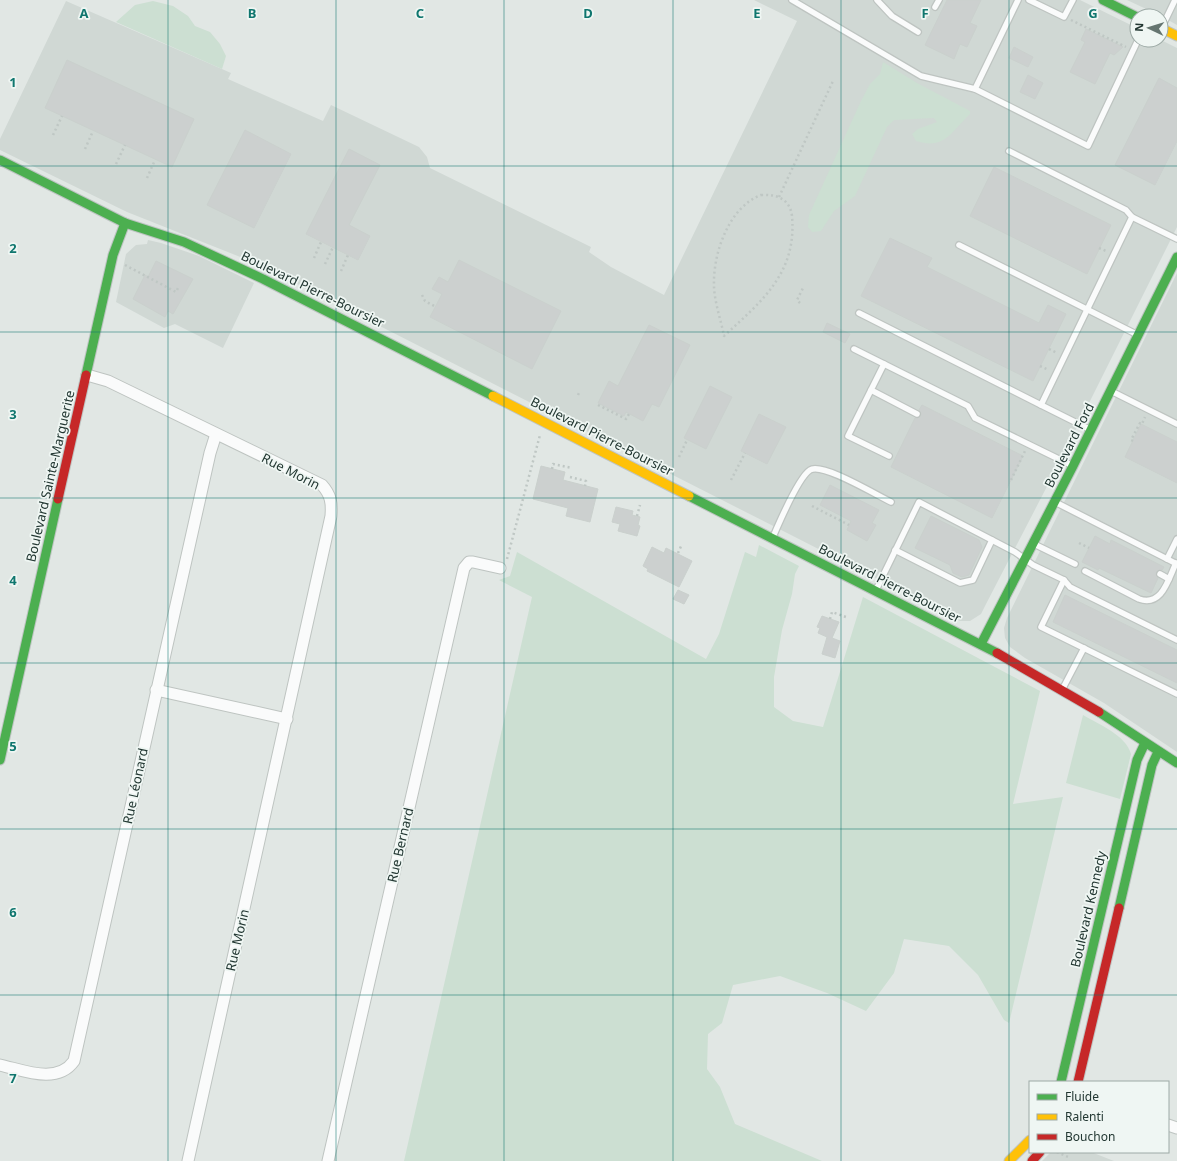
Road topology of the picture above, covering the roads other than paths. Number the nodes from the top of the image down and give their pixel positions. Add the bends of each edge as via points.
1 (792, 0) edge
2 (877, 0) edge
3 (939, 0) edge
4 (1018, 0) edge
5 (1029, 0) edge
6 (1073, 0) edge
7 (1175, 0) edge
8 (1110, 1) edge
9 (936, 7) dead end
10 (1129, 12) edge
11 (1169, 12) edge
12 (918, 32) dead end
13 (1134, 48) edge
14 (975, 89) junction
15 (1008, 151) dead end
16 (0, 160) edge
17 (1132, 217) junction
18 (125, 223) junction
19 (1177, 239) edge
20 (959, 245) dead end
21 (1177, 256) edge
22 (1088, 309) junction
23 (859, 313) dead end
24 (1138, 335) junction
25 (854, 349) dead end
26 (884, 364) junction
27 (86, 375) junction
28 (871, 390) junction
29 (1111, 391) junction
30 (1042, 405) junction
31 (917, 414) dead end
32 (1177, 424) edge
33 (1091, 430) junction
34 (216, 434) junction
35 (889, 456) dead end
36 (1073, 466) junction
37 (891, 502) dead end
38 (1054, 502) junction
39 (772, 537) junction
40 (1177, 539) edge
41 (992, 540) junction
42 (1033, 544) junction
43 (895, 550) junction
44 (1025, 559) junction
45 (1167, 559) junction
46 (1176, 563) edge
47 (1075, 564) dead end
48 (500, 568) road end
49 (1085, 571) dead end
50 (1160, 574) dead end
51 (1169, 579) junction
52 (1064, 580) junction
53 (875, 590) junction
54 (1177, 640) edge
55 (981, 644) junction
56 (1084, 648) junction
57 (156, 690) junction
58 (1062, 690) junction
59 (1177, 694) edge
60 (287, 719) junction
61 (1145, 743) junction
62 (1158, 752) junction
63 (0, 760) edge
64 (1177, 763) edge
65 (1099, 918) junction
66 (1115, 922) junction
67 (0, 1065) edge
68 (1061, 1081) edge
69 (1078, 1081) edge
70 (1029, 1141) edge
71 (1039, 1153) edge
72 (188, 1161) edge
73 (328, 1161) edge
74 (1009, 1161) edge
75 (1032, 1161) edge

1 - 14 lane via 921,76
2 - 12 lane via 892,16
3 - 9 lane
4 - 14 lane
5 - 6 lane via 1064,17
7 - 11 lane
8 - 10 street
13 - 14 lane via 1088,146
15 - 17 lane via 1126,210
16 - 18 street, Boulevard Pierre-Boursier
17 - 19 lane
17 - 22 lane
18 - 27 street, Boulevard Sainte-Marguerite via 113,255
18 - 39 street, Boulevard Pierre-Boursier via 208,252
20 - 22 lane
21 - 24 street, Boulevard Ford
22 - 24 lane
22 - 30 lane
23 - 30 lane
24 - 29 street, Boulevard Ford
25 - 26 lane
26 - 28 lane
26 - 36 lane via 968,406 975,418
27 - 34 street, Rue Morin via 108,380
27 - 63 street, Boulevard Sainte-Marguerite
28 - 31 lane
28 - 35 lane via 848,436
29 - 32 lane
29 - 33 street, Boulevard Ford
30 - 33 lane
33 - 36 street, Boulevard Ford
34 - 57 street, Rue Léonard
34 - 60 street, Rue Morin via 322,485 332,502
36 - 38 street, Boulevard Ford
37 - 39 lane via 830,472 811,469 799,484
38 - 42 street, Boulevard Ford
38 - 45 lane
39 - 53 street, Boulevard Pierre-Boursier
40 - 45 lane
41 - 43 lane via 973,580 960,583
41 - 43 lane via 919,502
41 - 44 lane
42 - 44 street, Boulevard Ford
42 - 47 lane
43 - 53 lane
44 - 52 lane
44 - 55 street, Boulevard Ford
45 - 46 lane
46 - 51 lane
48 - 73 street, Rue Bernard via 469,562 464,568
49 - 51 lane via 1147,601 1153,601 1160,596
50 - 51 lane
52 - 54 lane via 1070,587
52 - 56 lane via 1041,627
53 - 55 street, Boulevard Pierre-Boursier
55 - 58 street, Boulevard Pierre-Boursier
56 - 58 lane
56 - 59 lane
57 - 60 street
57 - 67 street, Rue Léonard via 74,1061 66,1070 53,1074 41,1074
58 - 61 street, Boulevard Pierre-Boursier via 1108,717
60 - 72 street, Rue Morin
61 - 62 street, Boulevard Pierre-Boursier
61 - 65 street, Boulevard Kennedy via 1137,760
62 - 64 street, Boulevard Pierre-Boursier
62 - 66 street via 1152,765
65 - 66 street
65 - 68 street, Boulevard Kennedy
66 - 69 street
70 - 74 street
71 - 75 street

